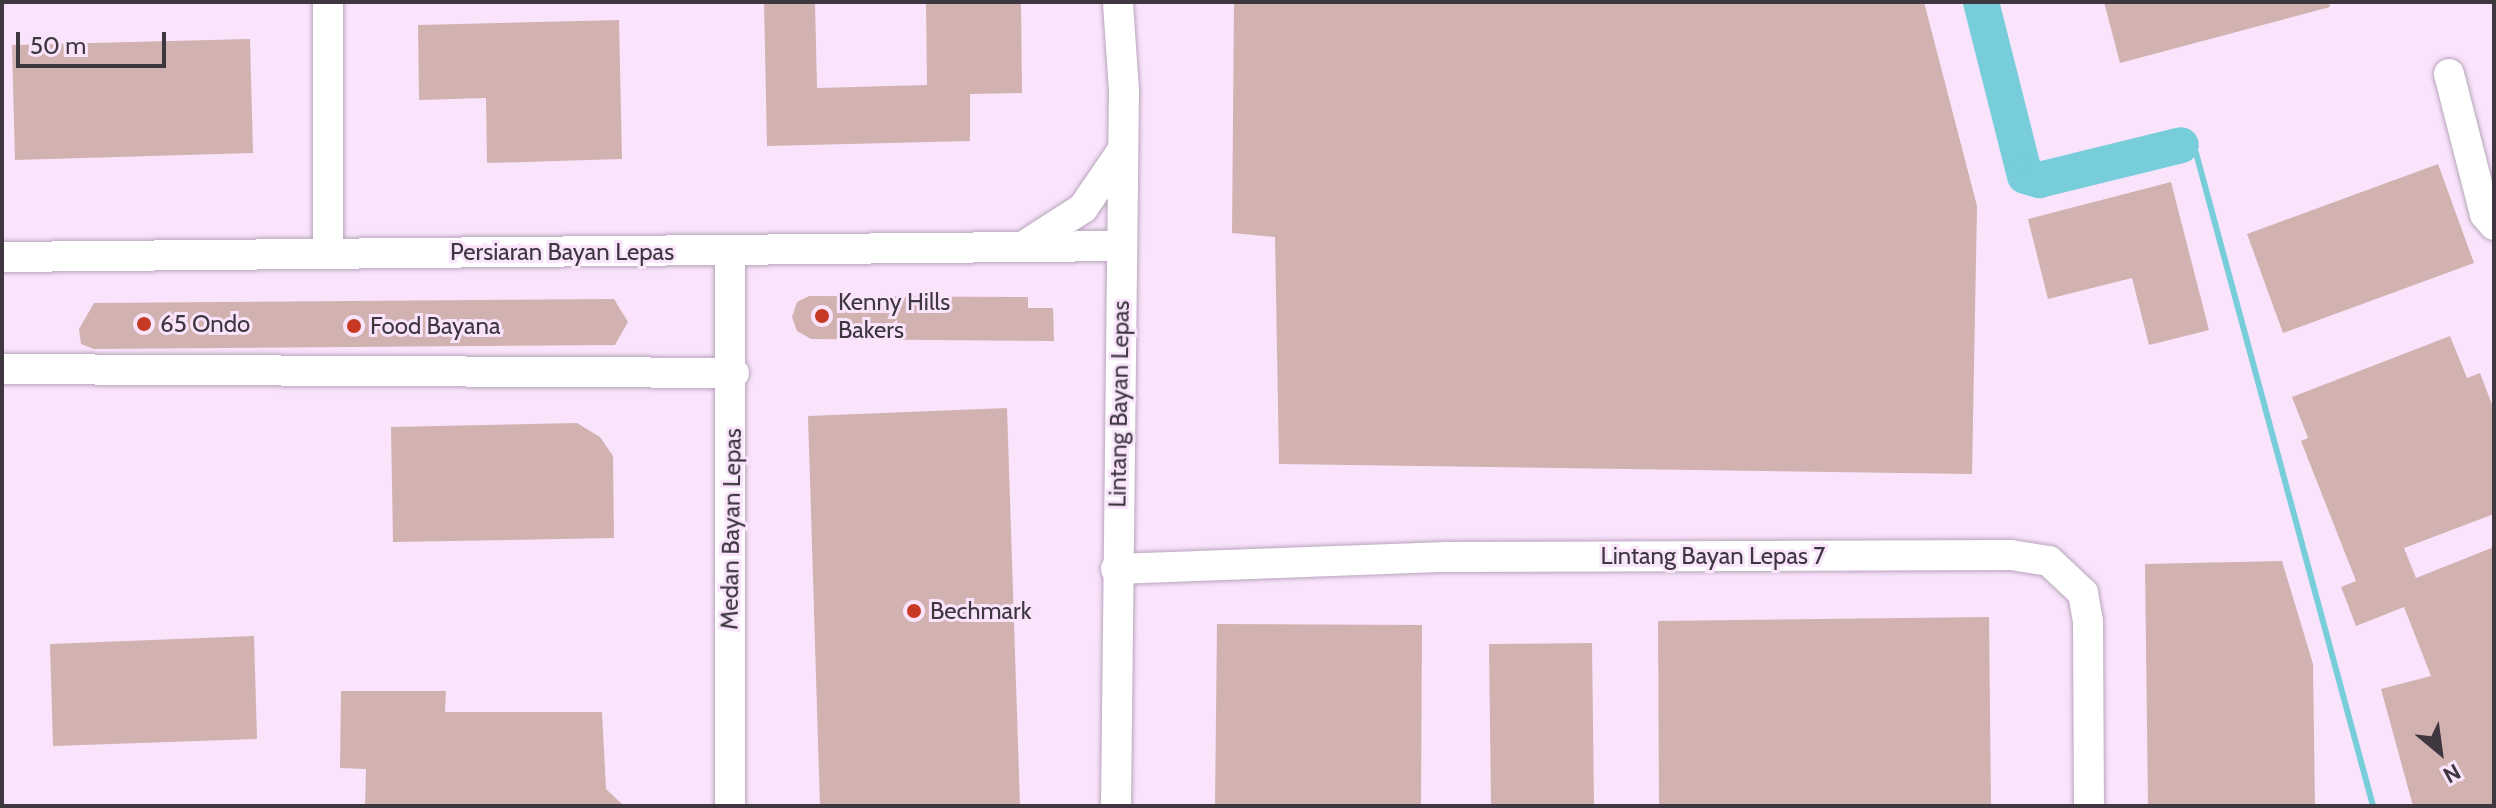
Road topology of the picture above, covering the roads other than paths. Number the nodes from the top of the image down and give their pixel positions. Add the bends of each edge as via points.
1 (328, 2) edge
2 (1118, 2) edge
3 (2449, 74) dead end
4 (1124, 149) junction
5 (2494, 225) edge
6 (1021, 246) junction
7 (1121, 246) junction
8 (730, 251) junction
9 (328, 252) junction
10 (2, 257) edge
11 (2, 369) edge
12 (734, 373) junction
13 (1116, 569) junction
14 (730, 806) edge
15 (1116, 806) edge
16 (2089, 806) edge

1 - 9 street
2 - 4 street, Lintang Bayan Lepas
3 - 5 street via 2485,214
4 - 6 street via 1083,208
4 - 7 street, Lintang Bayan Lepas
6 - 7 street, Persiaran Bayan Lepas
6 - 8 street, Persiaran Bayan Lepas
7 - 13 street, Lintang Bayan Lepas
8 - 9 street, Persiaran Bayan Lepas
8 - 12 street, Medan Bayan Lepas
9 - 10 street, Persiaran Bayan Lepas
11 - 12 street
12 - 14 street, Medan Bayan Lepas
13 - 15 street, Lintang Bayan Lepas
13 - 16 street, Lintang Bayan Lepas 7 via 1447,557 2011,555 2049,561 2083,593 2088,621

